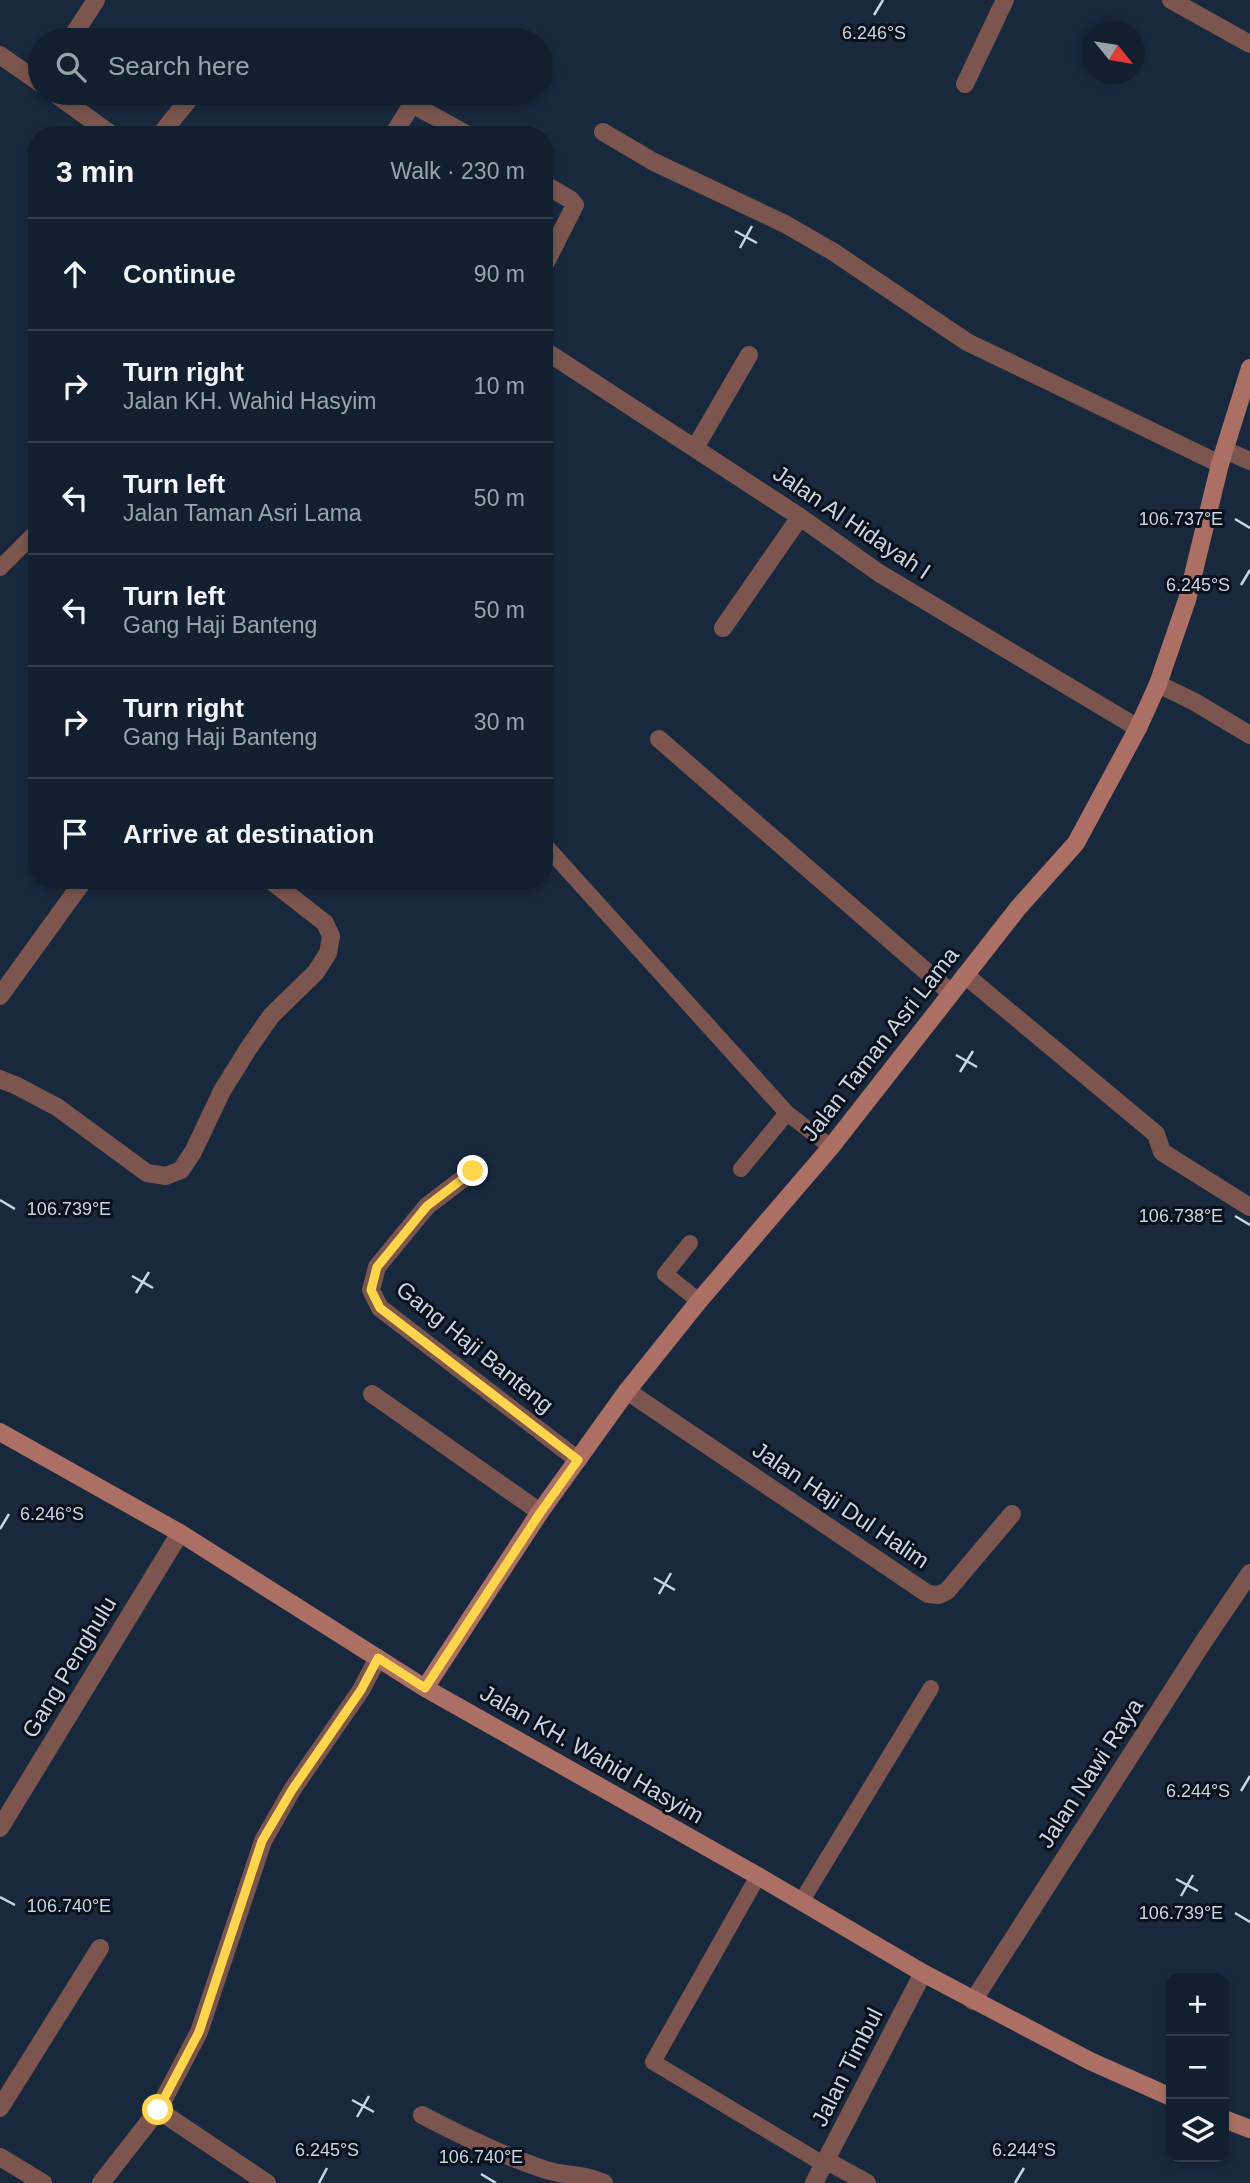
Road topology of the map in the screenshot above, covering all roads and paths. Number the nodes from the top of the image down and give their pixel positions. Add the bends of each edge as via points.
1 (96, 0) edge
2 (1005, 0) edge
3 (1171, 0) edge
4 (78, 28) edge
5 (1250, 44) edge
6 (0, 55) edge
7 (28, 75) edge
8 (965, 84) dead end
9 (71, 105) edge
10 (184, 105) edge
11 (411, 105) edge
12 (414, 105) edge
13 (100, 126) edge
14 (167, 126) edge
15 (399, 126) edge
16 (452, 126) edge
17 (603, 132) dead end
18 (553, 189) edge
19 (553, 249) edge
20 (749, 355) dead end
21 (553, 356) edge
22 (1250, 368) edge
23 (695, 447) junction
24 (1223, 457) junction
25 (1250, 461) edge
26 (800, 517) junction
27 (28, 540) edge
28 (0, 568) edge
29 (723, 628) dead end
30 (1158, 684) junction
31 (1138, 728) junction
32 (1250, 735) edge
33 (659, 739) dead end
34 (553, 854) edge
35 (77, 889) edge
36 (282, 889) edge
37 (965, 975) junction
38 (951, 993) junction
39 (0, 996) edge
40 (0, 1079) edge
41 (787, 1113) junction
42 (831, 1147) junction
43 (741, 1169) dead end
44 (473, 1171) dead end
45 (1250, 1208) edge
46 (690, 1243) dead end
47 (699, 1301) junction
48 (627, 1391) junction
49 (372, 1394) dead end
50 (0, 1432) edge
51 (578, 1460) junction
52 (540, 1513) junction
53 (1012, 1514) dead end
54 (180, 1533) junction
55 (1250, 1573) edge
56 (378, 1658) junction
57 (425, 1688) junction
58 (930, 1688) dead end
59 (0, 1828) edge
60 (758, 1876) junction
61 (801, 1902) junction
62 (100, 1948) dead end
63 (923, 1973) junction
64 (973, 2001) junction
65 (1166, 2095) edge
66 (0, 2108) edge
67 (158, 2110) junction
68 (422, 2115) dead end
69 (1229, 2121) edge
70 (1250, 2129) edge
71 (0, 2157) edge
72 (826, 2163) junction
73 (43, 2183) edge
74 (101, 2183) edge
75 (267, 2183) edge
76 (604, 2183) edge
77 (814, 2183) edge
78 (867, 2183) edge

1 - 4 street
2 - 8 street
3 - 5 street
6 - 7 street
9 - 13 street
10 - 14 street
11 - 15 street
12 - 16 street
17 - 24 street via 832,251 967,342
18 - 19 street via 575,205
20 - 23 street
21 - 23 street, Jalan Al Hidayah I
22 - 24 street, Jalan Taman Asri Lama
23 - 26 street, Jalan Al Hidayah I
24 - 25 street
24 - 30 street, Jalan Taman Asri Lama via 1187,600
26 - 29 street
26 - 31 street, Jalan Al Hidayah I via 879,573
27 - 28 lane
30 - 31 street, Jalan Taman Asri Lama
30 - 32 street
31 - 37 street, Jalan Taman Asri Lama via 1076,843
33 - 38 street
34 - 41 lane
35 - 39 street
36 - 40 street via 325,923 331,936 328,953 248,1049 181,1170 166,1176 147,1173 57,1107
37 - 38 street, Jalan Taman Asri Lama
37 - 45 street via 1156,1134 1162,1152
38 - 42 street, Jalan Taman Asri Lama
41 - 42 lane
41 - 43 lane
42 - 47 street, Jalan Taman Asri Lama
44 - 51 street, Gang Haji Banteng via 427,1206 377,1267 371,1290 380,1308
46 - 47 lane via 665,1274
47 - 48 street, Jalan Taman Asri Lama
48 - 51 street, Jalan Taman Asri Lama
48 - 53 street, Jalan Haji Dul Halim via 928,1594 947,1591
49 - 52 street
50 - 54 street, Jalan KH. Wahid Hasyim
51 - 52 street, Jalan Taman Asri Lama
52 - 57 street, Jalan Taman Asri Lama
54 - 56 street, Jalan KH. Wahid Hasyim
54 - 59 street, Gang Penghulu
55 - 64 street, Jalan Nawi Raya
56 - 57 street, Jalan KH. Wahid Hasyim
56 - 67 street via 262,1841 199,2032
57 - 60 street, Jalan KH. Wahid Hasyim
58 - 61 lane
60 - 61 street, Jalan KH. Wahid Hasyim
60 - 72 lane via 653,2062
61 - 63 street, Jalan KH. Wahid Hasyim
62 - 66 street
63 - 64 street, Jalan KH. Wahid Hasyim
63 - 72 street, Jalan Timbul
64 - 65 street, Jalan KH. Wahid Hasyim
67 - 74 street
67 - 75 street
68 - 76 street via 548,2171
69 - 70 street
71 - 73 street
72 - 77 street, Jalan Timbul
72 - 78 street

